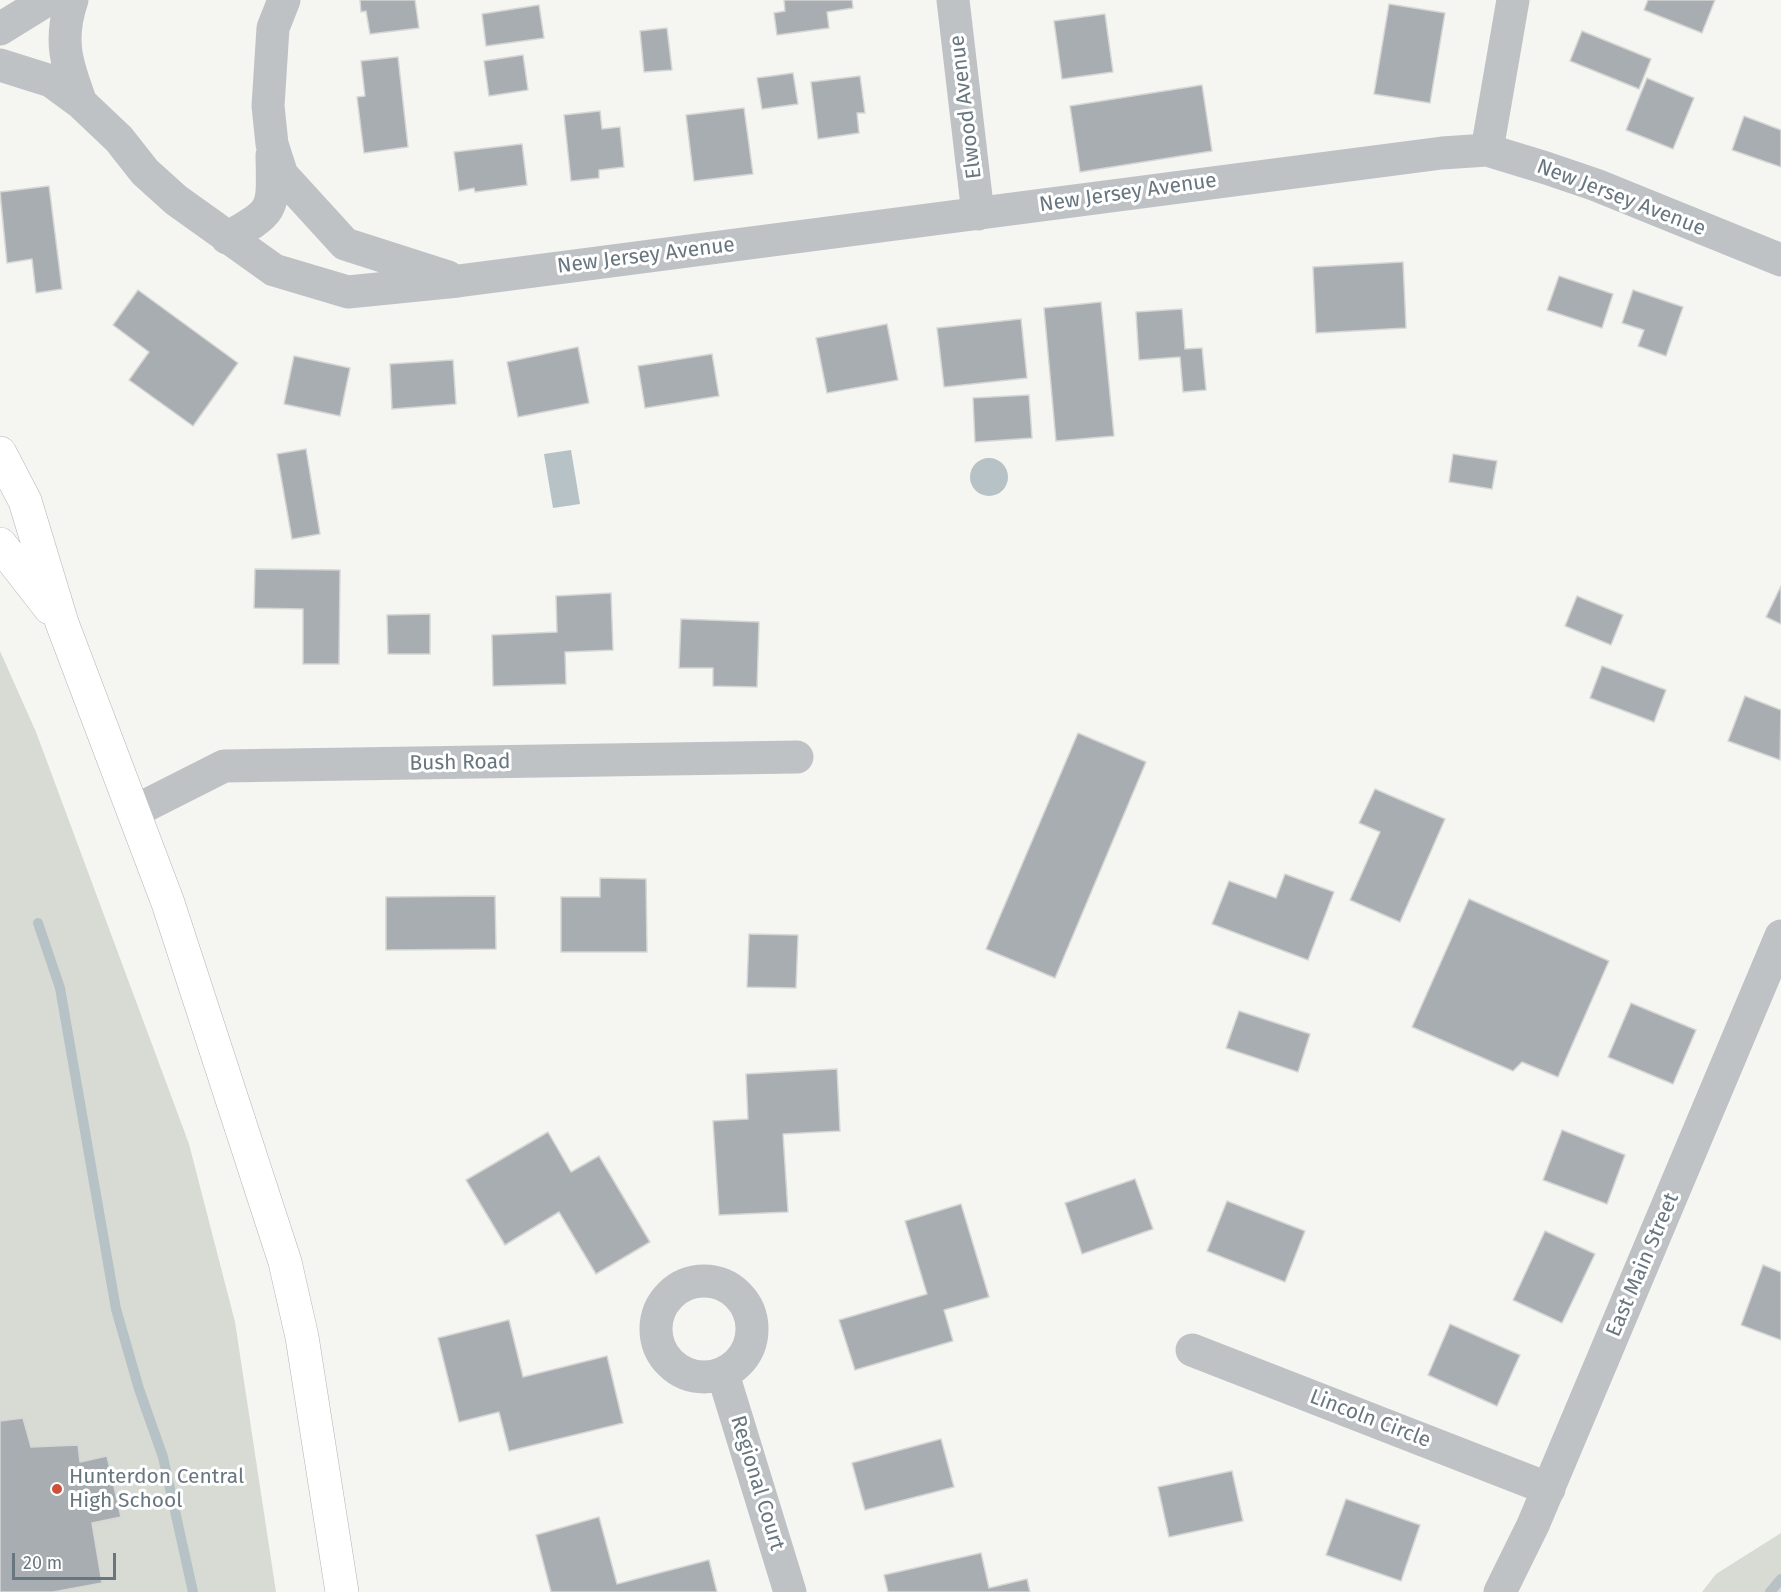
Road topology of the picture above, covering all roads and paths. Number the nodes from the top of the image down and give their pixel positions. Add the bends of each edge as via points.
1 (47, 0) edge
2 (72, 0) edge
3 (953, 0) edge
4 (1514, 0) edge
5 (277, 9) edge
6 (0, 29) edge
7 (0, 65) edge
8 (81, 103) junction
9 (272, 144) junction
10 (1487, 150) junction
11 (978, 214) junction
12 (227, 238) junction
13 (1781, 260) edge
14 (458, 281) junction
15 (0, 453) edge
16 (0, 543) edge
17 (62, 623) junction
18 (797, 758) dead end
19 (135, 811) junction
20 (1781, 936) edge
21 (1192, 1350) dead end
22 (723, 1374) dead end
23 (1549, 1489) junction
24 (342, 1592) edge
25 (790, 1592) edge
26 (1500, 1592) edge

1 - 6 street
2 - 8 street, New Jersey Avenue via 65,20 64,56
3 - 11 street, Elwood Avenue
4 - 10 street
5 - 9 street, New Jersey Avenue via 268,106
7 - 8 street, New Jersey Avenue via 51,81
8 - 12 street, New Jersey Avenue via 145,172
9 - 12 street, New Jersey Avenue via 273,198 262,218
9 - 14 street, New Jersey Avenue via 282,175 345,244
10 - 11 street, New Jersey Avenue
10 - 13 street, New Jersey Avenue via 1596,185
11 - 14 street, New Jersey Avenue
12 - 14 street, New Jersey Avenue via 274,270 348,292
15 - 17 highway via 25,501
16 - 17 highway
17 - 19 highway
18 - 19 street, Bush Road via 224,766
19 - 24 highway via 285,1262 302,1337
20 - 23 street, East Main Street
21 - 23 street, Lincoln Circle
22 - 25 street, Regional Court
23 - 26 street, East Main Street

